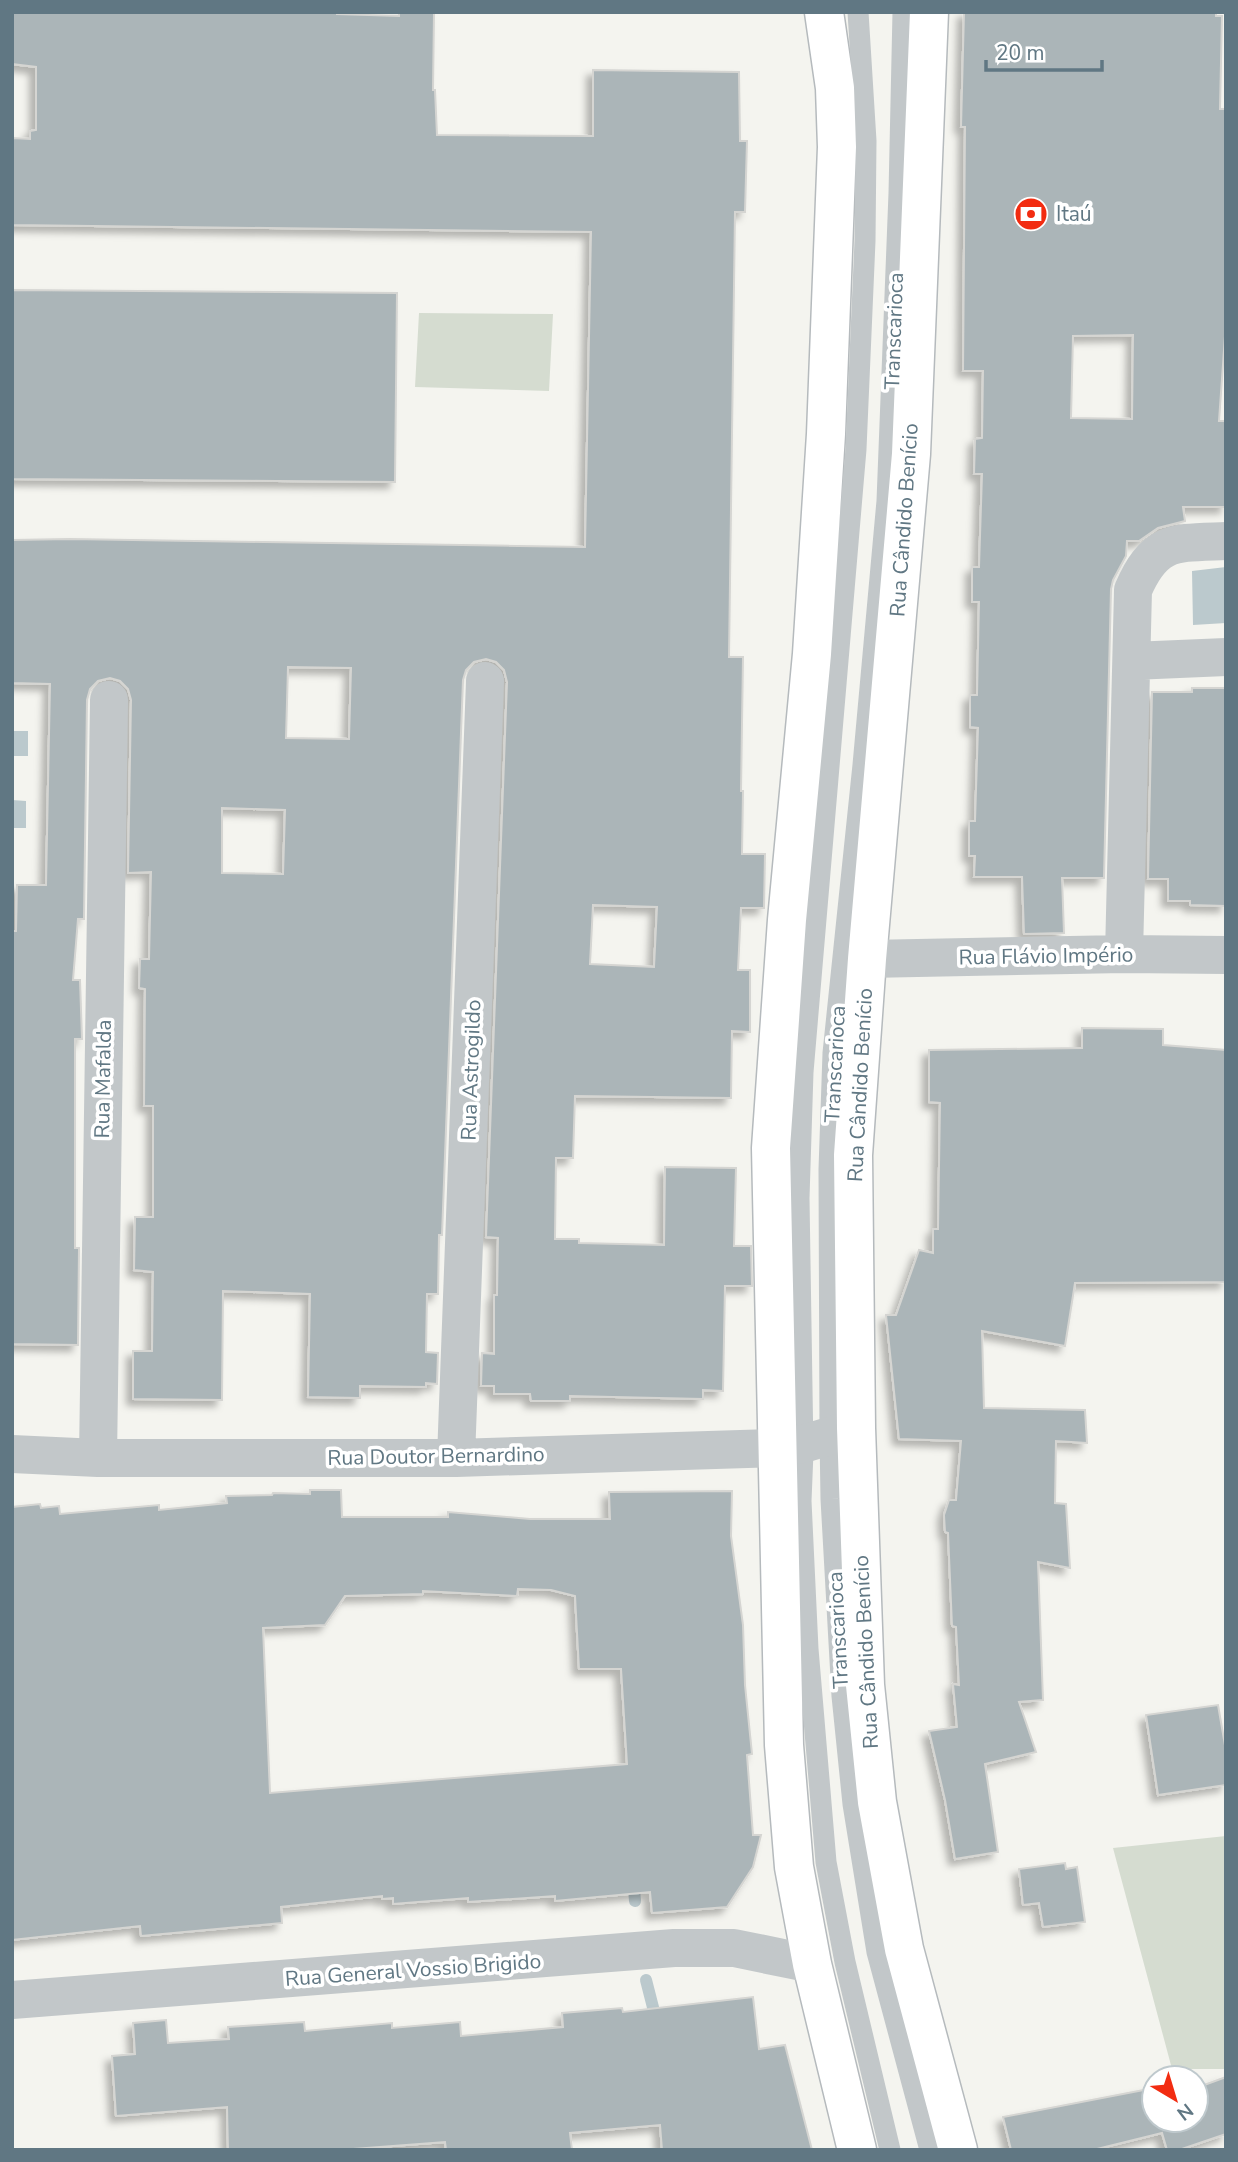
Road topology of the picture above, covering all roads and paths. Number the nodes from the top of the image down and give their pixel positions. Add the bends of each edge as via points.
1 (824, 12) edge
2 (858, 12) edge
3 (903, 12) edge
4 (929, 12) edge
5 (1226, 541) edge
6 (1226, 657) edge
7 (1132, 661) junction
8 (485, 681) dead end
9 (108, 700) dead end
10 (1124, 954) junction
11 (1226, 955) edge
12 (867, 959) junction
13 (816, 1439) junction
14 (12, 1454) edge
15 (98, 1458) junction
16 (456, 1458) junction
17 (812, 1964) junction
18 (12, 2000) edge
19 (858, 2150) edge
20 (890, 2150) edge
21 (930, 2150) edge
22 (958, 2150) edge

1 - 13 main road, Rua Cândido Benício via 835,88 837,147 826,435 813,654 786,920 771,1148
2 - 13 lane, Transcarioca via 866,141 856,449 803,1072 799,1198
3 - 13 lane, Transcarioca via 887,501 833,1053
4 - 12 main road, Rua Cândido Benício via 911,454
5 - 7 street via 1188,542 1161,549 1142,569 1133,590
6 - 7 street
7 - 10 street
8 - 16 street, Rua Astrogildo
9 - 15 street, Rua Mafalda
10 - 11 street, Rua Flávio Império
10 - 12 street, Rua Flávio Império
12 - 13 main road, Rua Cândido Benício via 853,1155
13 - 16 street, Rua Doutor Bernardino
13 - 17 main road, Rua Cândido Benício via 784,1745 794,1867
13 - 20 lane, Transcarioca via 801,1501 826,1862
13 - 21 lane, Transcarioca via 831,1499 853,1804 877,1952
13 - 22 main road, Rua Cândido Benício via 865,1685 877,1802 904,1949
14 - 15 street, Rua Doutor Bernardino
15 - 16 street, Rua Doutor Bernardino
17 - 18 street, Rua General Vossio Brigido via 734,1948 674,1948
17 - 19 main road, Rua Cândido Benício

